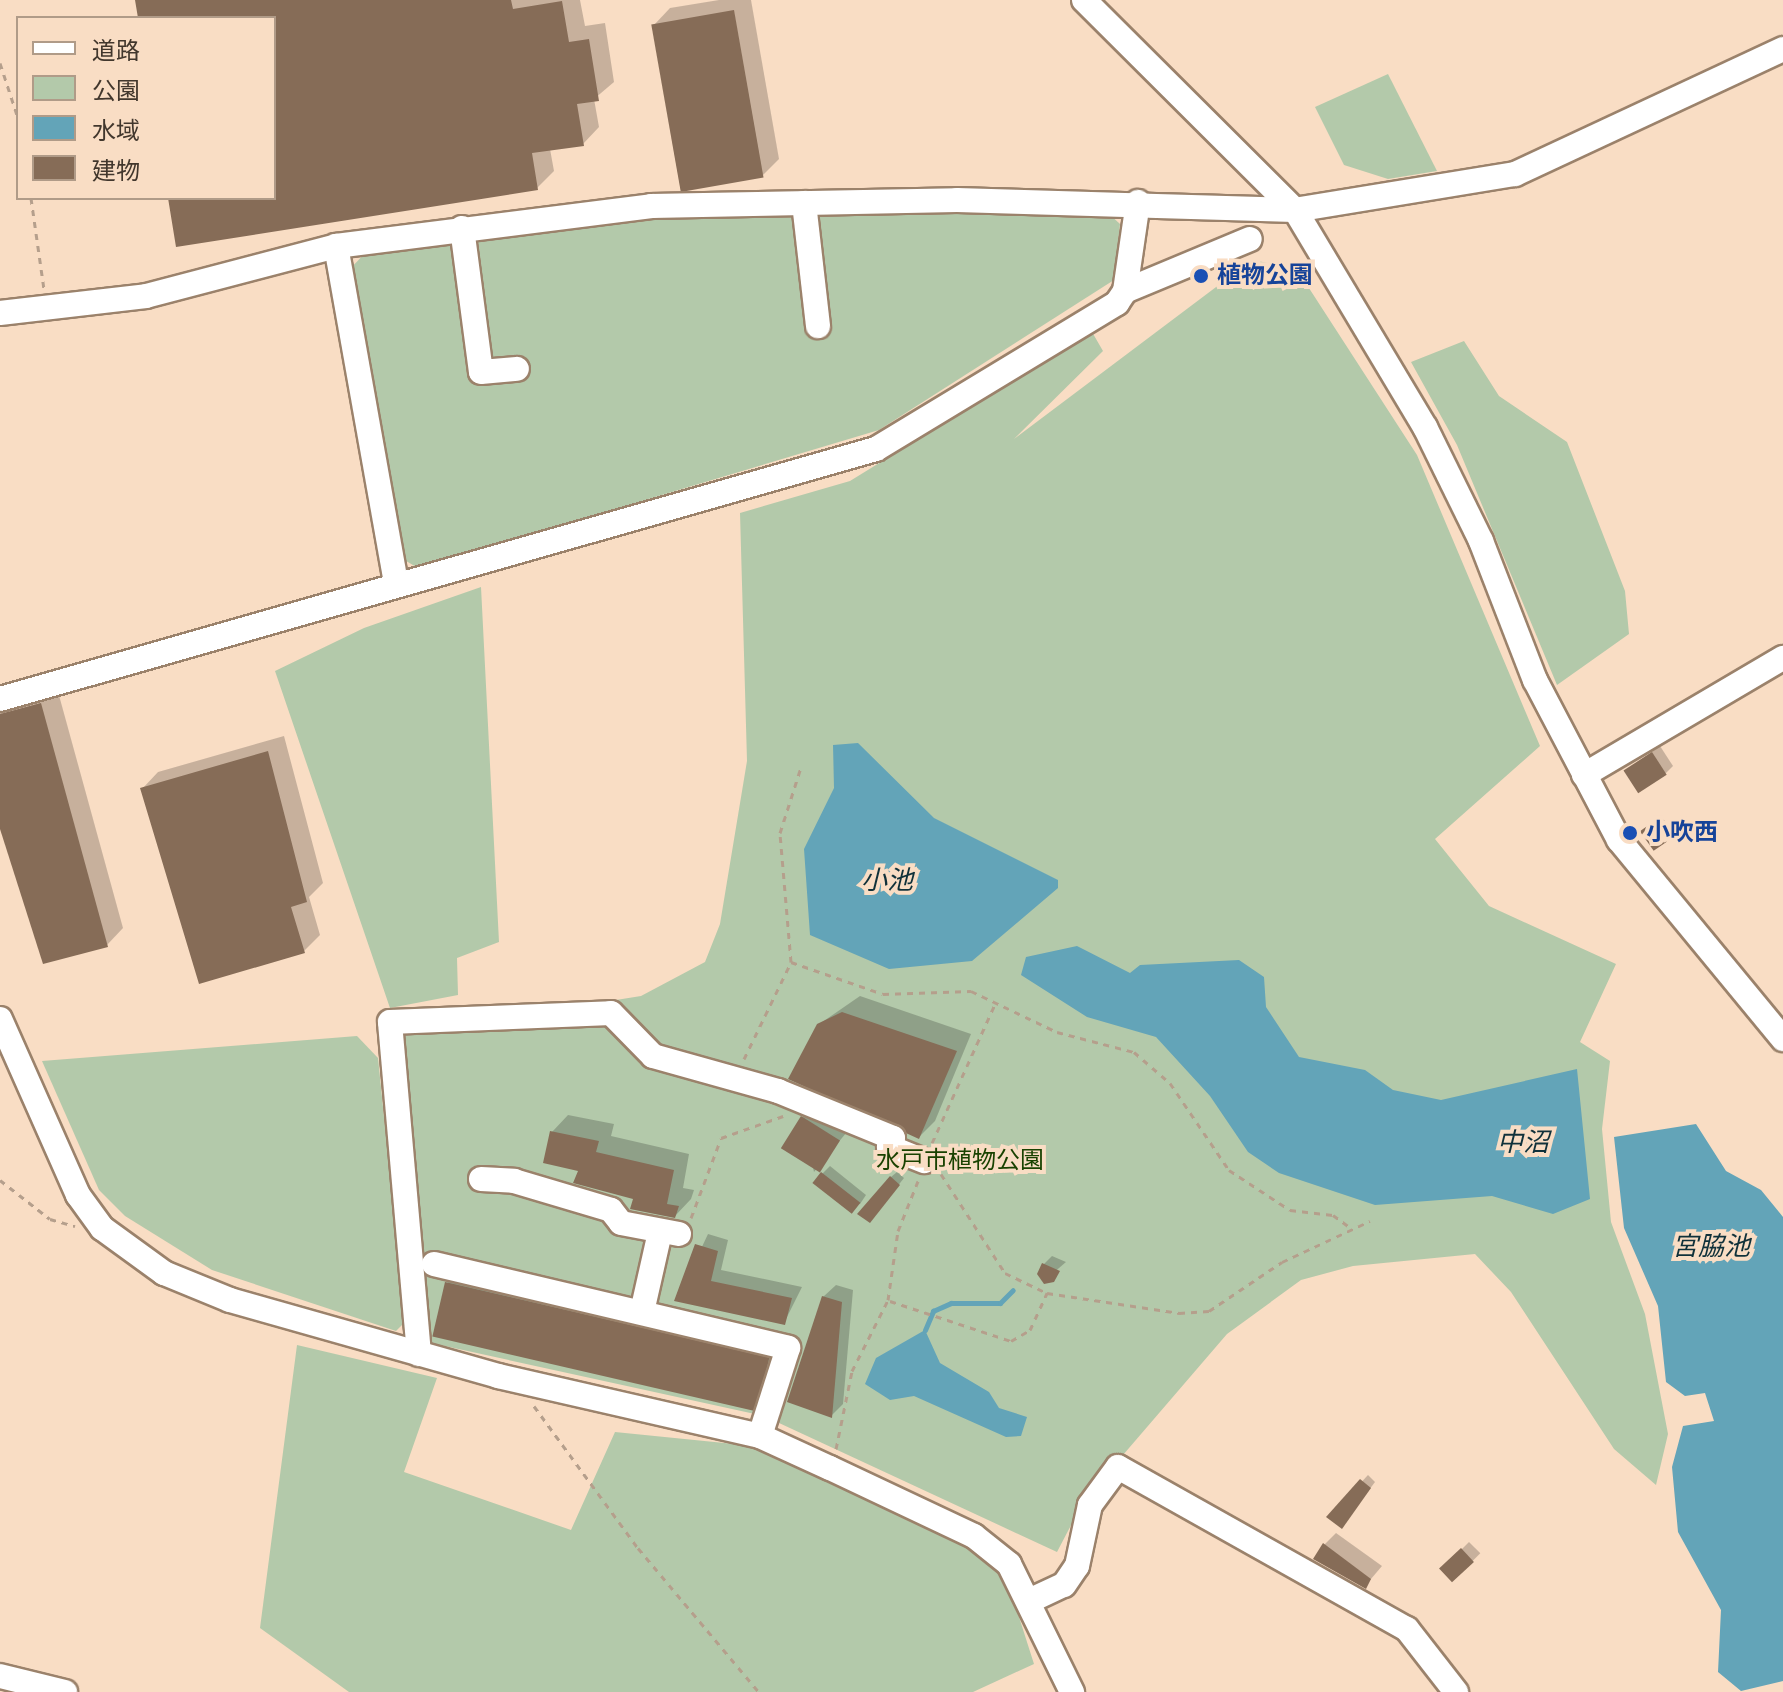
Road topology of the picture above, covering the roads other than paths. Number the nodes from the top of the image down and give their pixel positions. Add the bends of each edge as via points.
1 (1084, 0) edge
2 (1783, 49) edge
3 (1138, 202) junction
4 (804, 203) junction
5 (1295, 210) junction
6 (462, 228) junction
7 (1250, 239) dead end
8 (336, 246) junction
9 (1125, 291) junction
10 (0, 313) edge
11 (818, 326) dead end
12 (517, 369) dead end
13 (396, 582) junction
14 (1783, 658) edge
15 (0, 699) edge
16 (1584, 775) junction
17 (0, 1019) edge
18 (1783, 1039) edge
19 (932, 1152) road end
20 (481, 1179) dead end
21 (434, 1264) dead end
22 (642, 1312) junction
23 (419, 1354) junction
24 (760, 1436) junction
25 (1029, 1601) junction
26 (0, 1676) edge
27 (65, 1692) edge
28 (1072, 1692) edge
29 (1456, 1692) edge

1 - 5 street
2 - 5 street via 1515,174
3 - 4 street
3 - 5 street
3 - 9 street
4 - 6 street via 651,206
4 - 11 street
5 - 16 street via 1431,438 1481,541 1535,680
6 - 8 street
6 - 12 street via 481,372
7 - 9 street
8 - 10 street via 146,296
8 - 13 street
9 - 13 street via 1117,303 876,449
13 - 15 street
14 - 16 street
16 - 18 street via 1642,872
17 - 23 street via 78,1195 102,1228 164,1273
19 - 23 street via 889,1147 893,1138 799,1099 653,1056 611,1013 390,1022
20 - 22 street via 611,1210 621,1223 670,1233
21 - 22 street
22 - 24 street via 788,1348
23 - 24 street
24 - 25 street via 974,1536 1009,1564
25 - 28 street
25 - 29 street via 1064,1585 1077,1566 1090,1505 1118,1467 1407,1629
26 - 27 street

